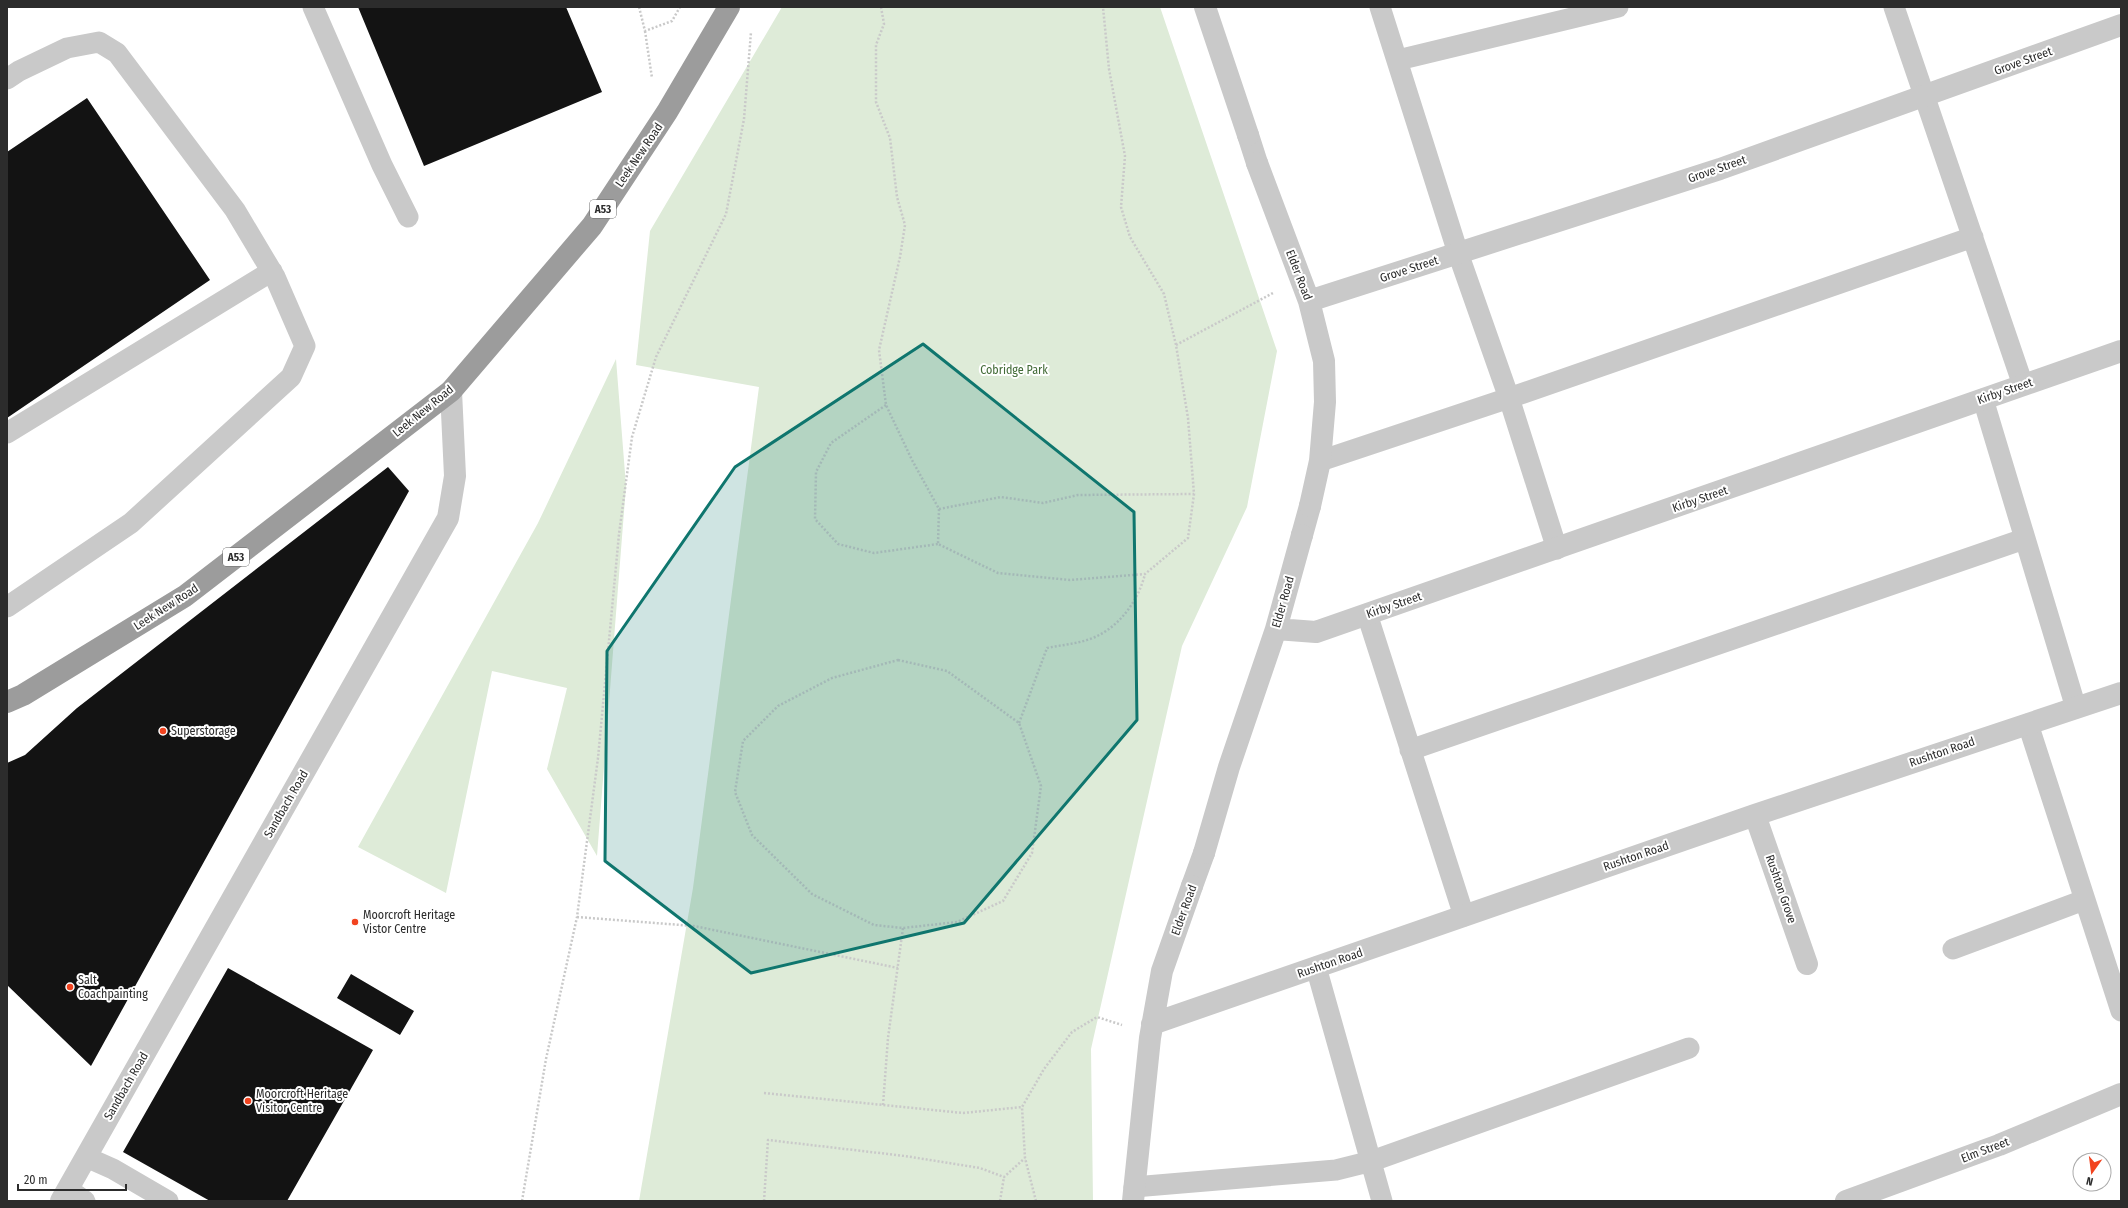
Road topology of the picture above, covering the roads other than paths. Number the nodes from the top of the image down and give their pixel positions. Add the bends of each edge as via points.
1 (313, 7) edge
2 (729, 7) edge
3 (1205, 7) edge
4 (1380, 7) edge
5 (1618, 7) edge
6 (1894, 7) edge
7 (2121, 25) edge
8 (1398, 60) junction
9 (7, 79) edge
10 (1924, 97) junction
11 (408, 217) dead end
12 (1973, 237) junction
13 (1458, 253) junction
14 (272, 271) junction
15 (1309, 301) junction
16 (2121, 351) edge
17 (2023, 385) junction
18 (451, 391) junction
19 (1509, 398) junction
20 (1983, 399) junction
21 (7, 433) edge
22 (1320, 461) junction
23 (2024, 539) junction
24 (1557, 549) junction
25 (7, 607) edge
26 (1367, 614) junction
27 (1276, 629) junction
28 (2121, 693) edge
29 (7, 702) edge
30 (2076, 708) junction
31 (2028, 724) junction
32 (1410, 750) junction
33 (1755, 815) junction
34 (2084, 900) junction
35 (1464, 916) junction
36 (1953, 949) dead end
37 (1807, 964) dead end
38 (1316, 967) junction
39 (2121, 1011) edge
40 (1151, 1031) junction
41 (1689, 1048) dead end
42 (2121, 1094) edge
43 (86, 1157) junction
44 (1372, 1161) junction
45 (1134, 1194) edge
46 (71, 1197) edge
47 (168, 1201) edge
48 (1382, 1201) edge
49 (1846, 1201) edge

1 - 11 lane via 382,165
2 - 18 highway, Leek New Road / A53 via 675,99 592,226
3 - 15 street, Elder Road via 1257,163
4 - 8 lane
5 - 8 lane
6 - 10 lane
7 - 10 street, Grove Street
8 - 13 lane
9 - 14 lane via 18,71 67,48 99,42 117,53 236,210
10 - 12 lane
10 - 13 street, Grove Street via 1720,169
12 - 17 lane
12 - 19 lane
13 - 15 street, Grove Street
13 - 19 lane
14 - 21 lane
14 - 25 lane via 305,346 291,377 131,523
15 - 22 street, Elder Road via 1324,361 1325,402
16 - 17 street, Kirby Street
17 - 20 street, Kirby Street
18 - 29 highway, Leek New Road / A53 via 185,596 23,695
18 - 43 street, Sandbach Road via 455,476 448,518
19 - 22 lane
19 - 24 lane
20 - 23 lane
20 - 24 street, Kirby Street
22 - 27 street, Elder Road
23 - 30 lane
23 - 32 lane
24 - 26 street, Kirby Street
26 - 27 street, Kirby Street via 1316,632
26 - 32 lane
27 - 40 street, Elder Road via 1229,767 1204,853 1162,971
28 - 30 street, Rushton Road
30 - 31 street, Rushton Road
31 - 33 street, Rushton Road
31 - 34 lane
32 - 35 lane
33 - 35 street, Rushton Road
33 - 37 street, Rushton Grove
34 - 36 lane
34 - 39 lane
35 - 38 street, Rushton Road
38 - 40 street, Rushton Road
38 - 44 lane
40 - 45 street, Elder Road
41 - 44 lane
42 - 49 street, Elm Street via 1999,1145
43 - 46 street, Sandbach Road
43 - 47 lane
44 - 45 lane via 1336,1170
44 - 48 lane

